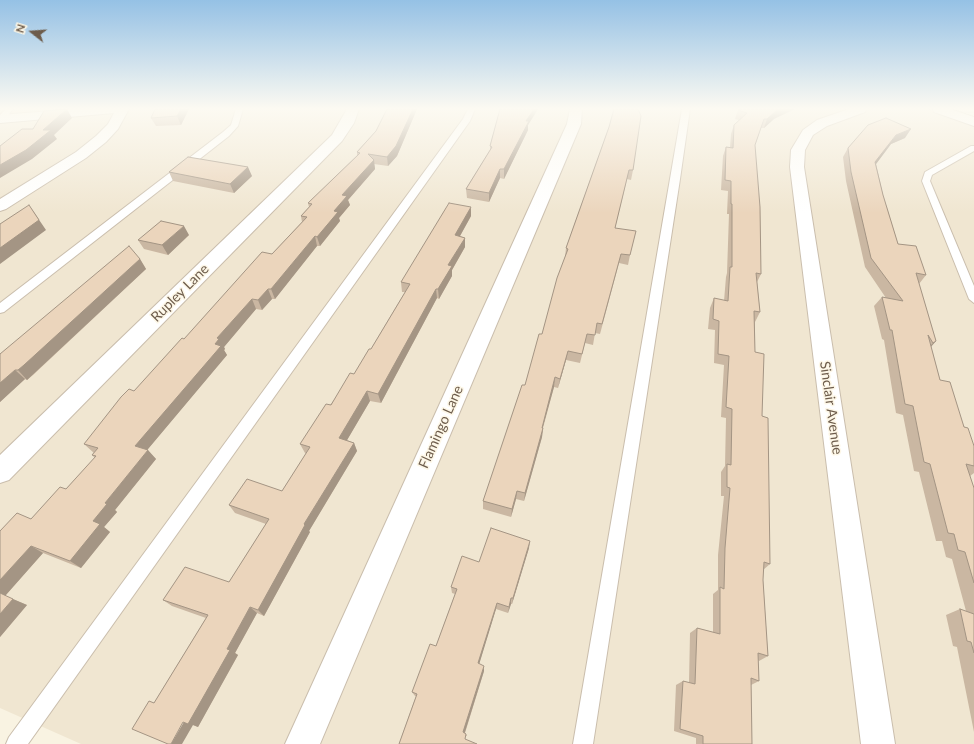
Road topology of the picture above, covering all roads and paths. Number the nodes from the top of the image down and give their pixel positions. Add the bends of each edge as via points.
1 (96, 144) edge
2 (213, 144) edge
3 (331, 144) edge
4 (450, 144) edge
5 (565, 144) edge
6 (681, 144) edge
7 (802, 144) edge
8 (974, 148) edge
9 (0, 206) edge
10 (974, 299) edge
11 (0, 309) edge
12 (0, 472) edge
13 (16, 744) edge
14 (302, 744) edge
15 (583, 744) edge
16 (878, 744) edge

1 - 9 street
2 - 11 lane
3 - 12 street, Rupley Lane
4 - 13 lane
5 - 14 street, Flamingo Lane
6 - 15 lane
7 - 16 street, Sinclair Avenue via 798,150 797,167
8 - 10 lane via 928,174 926,181

